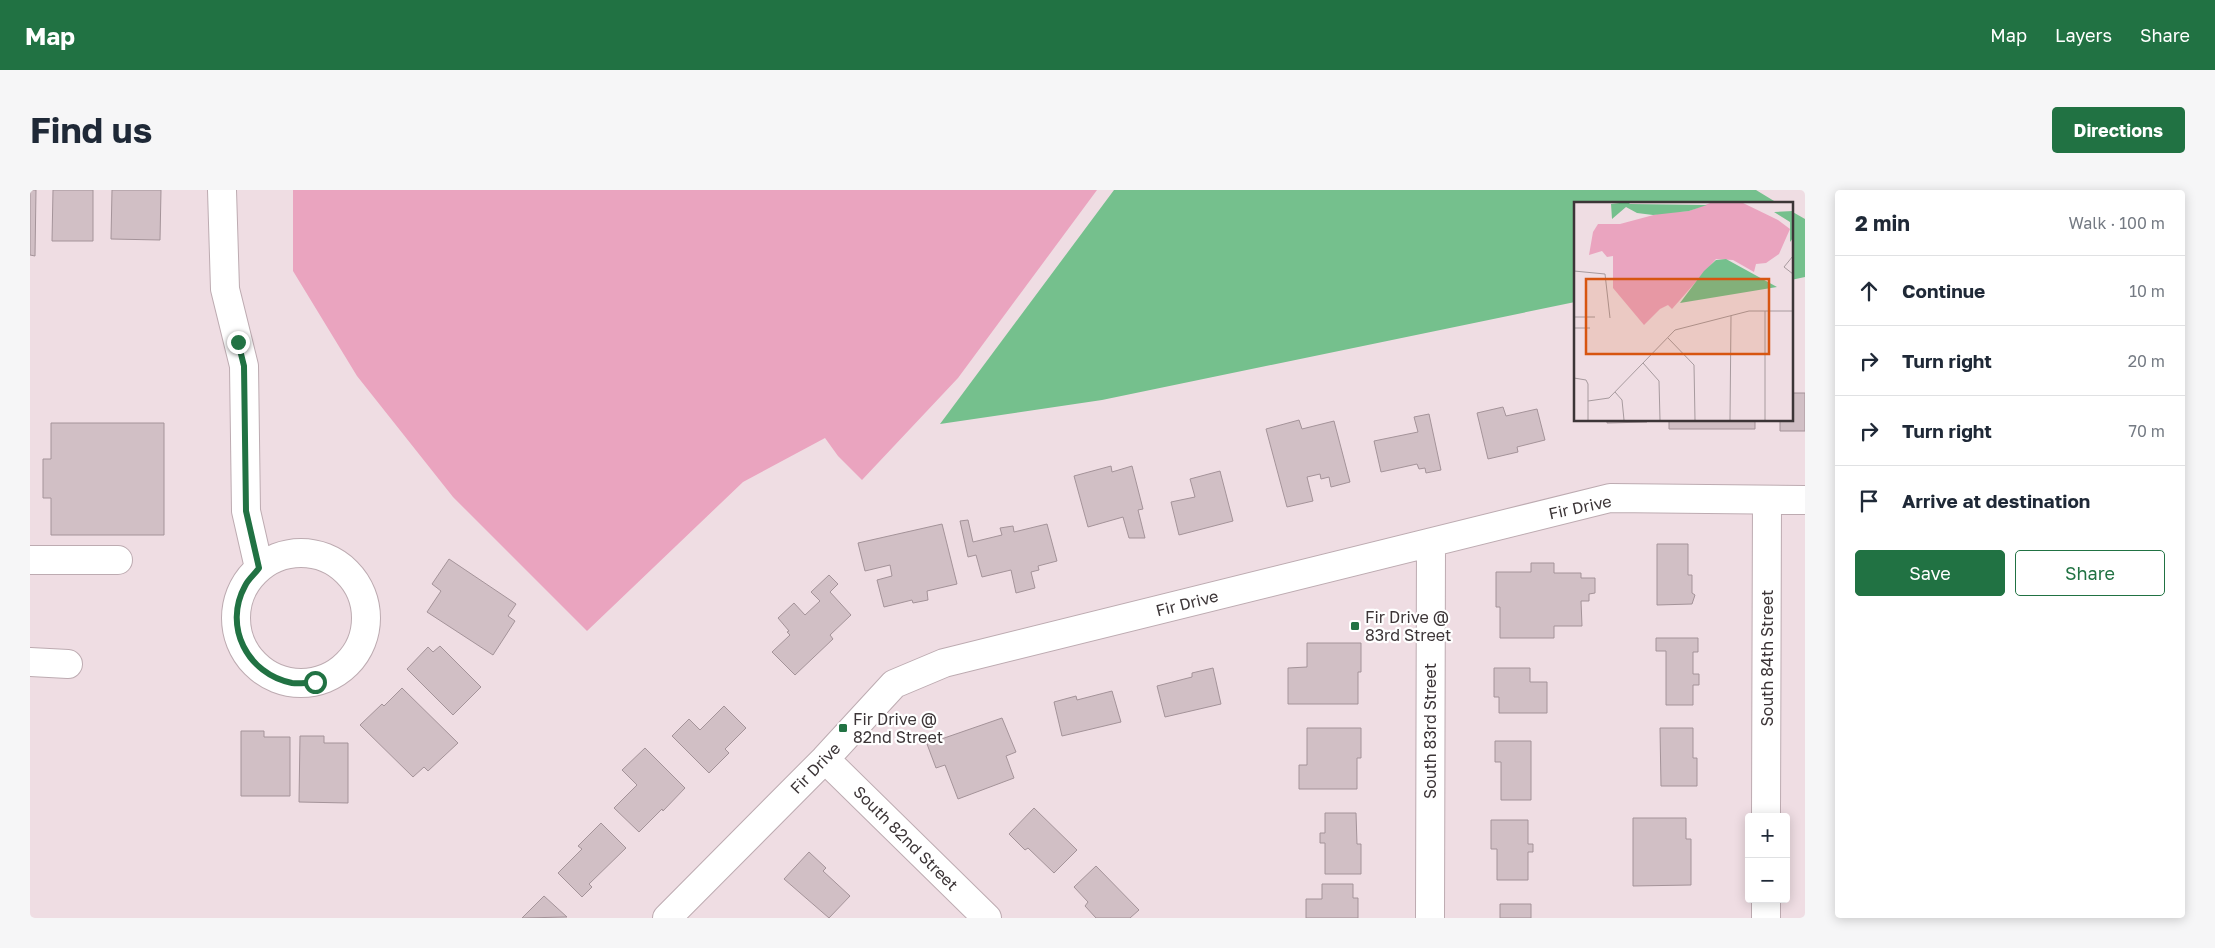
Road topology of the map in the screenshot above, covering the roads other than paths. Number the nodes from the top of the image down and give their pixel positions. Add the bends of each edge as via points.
1 (222, 190) edge
2 (1767, 500) junction
3 (1805, 500) edge
4 (1431, 543) junction
5 (30, 560) edge
6 (118, 560) dead end
7 (259, 568) junction
8 (30, 662) edge
9 (68, 664) dead end
10 (825, 759) junction
11 (1766, 813) edge
12 (1766, 903) edge
13 (667, 918) edge
14 (987, 918) edge
15 (1430, 918) edge
16 (1766, 918) edge

1 - 7 street via 225,290 244,366 246,511
2 - 3 street, Fir Drive
2 - 4 street, Fir Drive via 1610,498
2 - 11 street, South 84th Street
4 - 10 street, Fir Drive via 944,663 894,684
4 - 15 street, South 83rd Street
5 - 6 street
7 - 7 street via 278,557 299,553 320,556 340,566 355,581 364,600 367,622 362,642 351,661 335,675 315,682 293,683 272,677 254,664 242,647 236,626 237,604 245,584
8 - 9 street
10 - 13 street, Fir Drive
10 - 14 street, South 82nd Street
12 - 16 street

